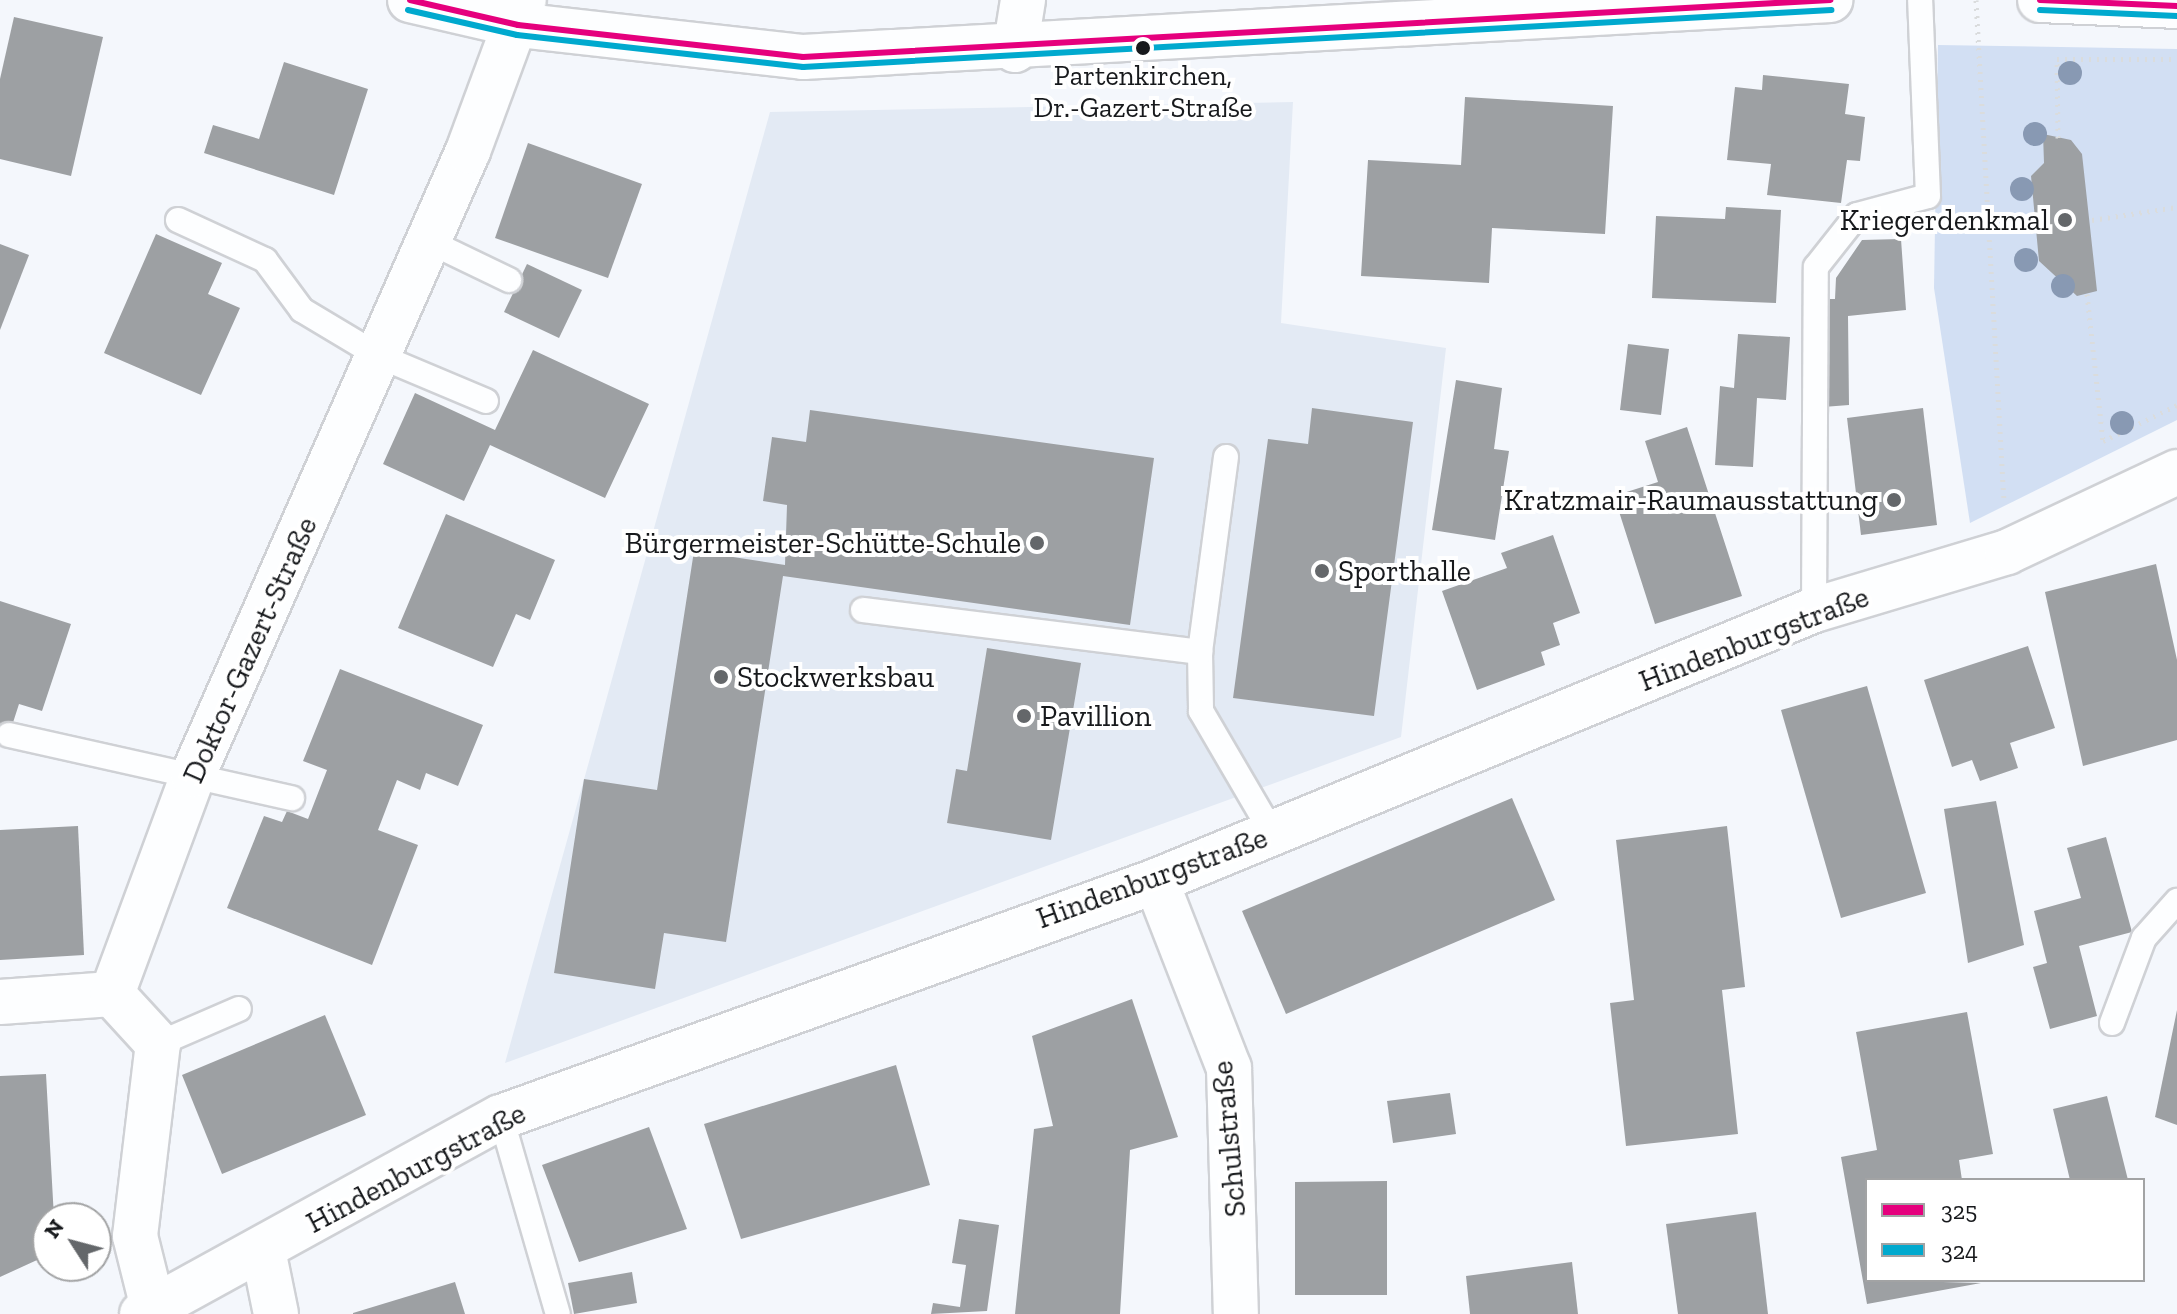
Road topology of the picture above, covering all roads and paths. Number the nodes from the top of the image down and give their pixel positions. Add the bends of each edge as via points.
1 (410, 0) edge
2 (1023, 0) edge
3 (1830, 0) edge
4 (1920, 0) edge
5 (1976, 0) edge
6 (2040, 0) edge
7 (1734, 2) edge
8 (1597, 6) edge
9 (2177, 6) edge
10 (521, 13) edge
11 (1015, 50) junction
12 (2177, 59) edge
13 (2058, 138) dead end
14 (2177, 207) edge
15 (178, 220) dead end
16 (2092, 220) dead end
17 (428, 241) junction
18 (509, 280) dead end
19 (2087, 294) dead end
20 (379, 356) junction
21 (486, 401) dead end
22 (2177, 405) edge
23 (1226, 457) dead end
24 (2177, 472) edge
25 (2007, 552) junction
26 (863, 610) dead end
27 (1814, 610) junction
28 (1200, 652) junction
29 (9, 735) dead end
30 (193, 775) junction
31 (292, 798) dead end
32 (1273, 834) junction
33 (1156, 881) junction
34 (2177, 901) edge
35 (112, 994) junction
36 (0, 1002) edge
37 (239, 1009) dead end
38 (2112, 1023) dead end
39 (158, 1044) junction
40 (501, 1117) junction
41 (263, 1250) junction
42 (147, 1311) edge
43 (276, 1314) edge
44 (558, 1314) edge
45 (1236, 1314) edge

1 - 10 street
2 - 11 street
3 - 7 street
4 - 27 lane via 1928,196 1857,215 1816,267
5 - 25 path
6 - 9 street
7 - 8 street
8 - 11 street
10 - 11 street via 803,57
10 - 17 street, Doktor-Gazert-Straße
12 - 13 path via 2057,59
14 - 16 path
15 - 20 lane via 265,260 302,310
17 - 18 lane
17 - 20 street, Doktor-Gazert-Straße
19 - 22 path via 2103,441
20 - 21 lane
20 - 30 street, Doktor-Gazert-Straße
23 - 28 lane
24 - 25 street, Hindenburgstraße
25 - 27 street, Hindenburgstraße
26 - 28 lane
27 - 32 street, Hindenburgstraße
28 - 32 lane via 1201,711
29 - 30 lane
30 - 31 lane
30 - 35 street, Doktor-Gazert-Straße
32 - 33 street, Hindenburgstraße
33 - 40 street, Hindenburgstraße
33 - 45 street, Schulstraße via 1229,1068
34 - 38 lane via 2144,938
35 - 36 street
35 - 39 street
37 - 39 lane
39 - 42 street via 135,1236
40 - 41 street, Hindenburgstraße
40 - 44 lane
41 - 42 street, Hindenburgstraße
41 - 43 street

